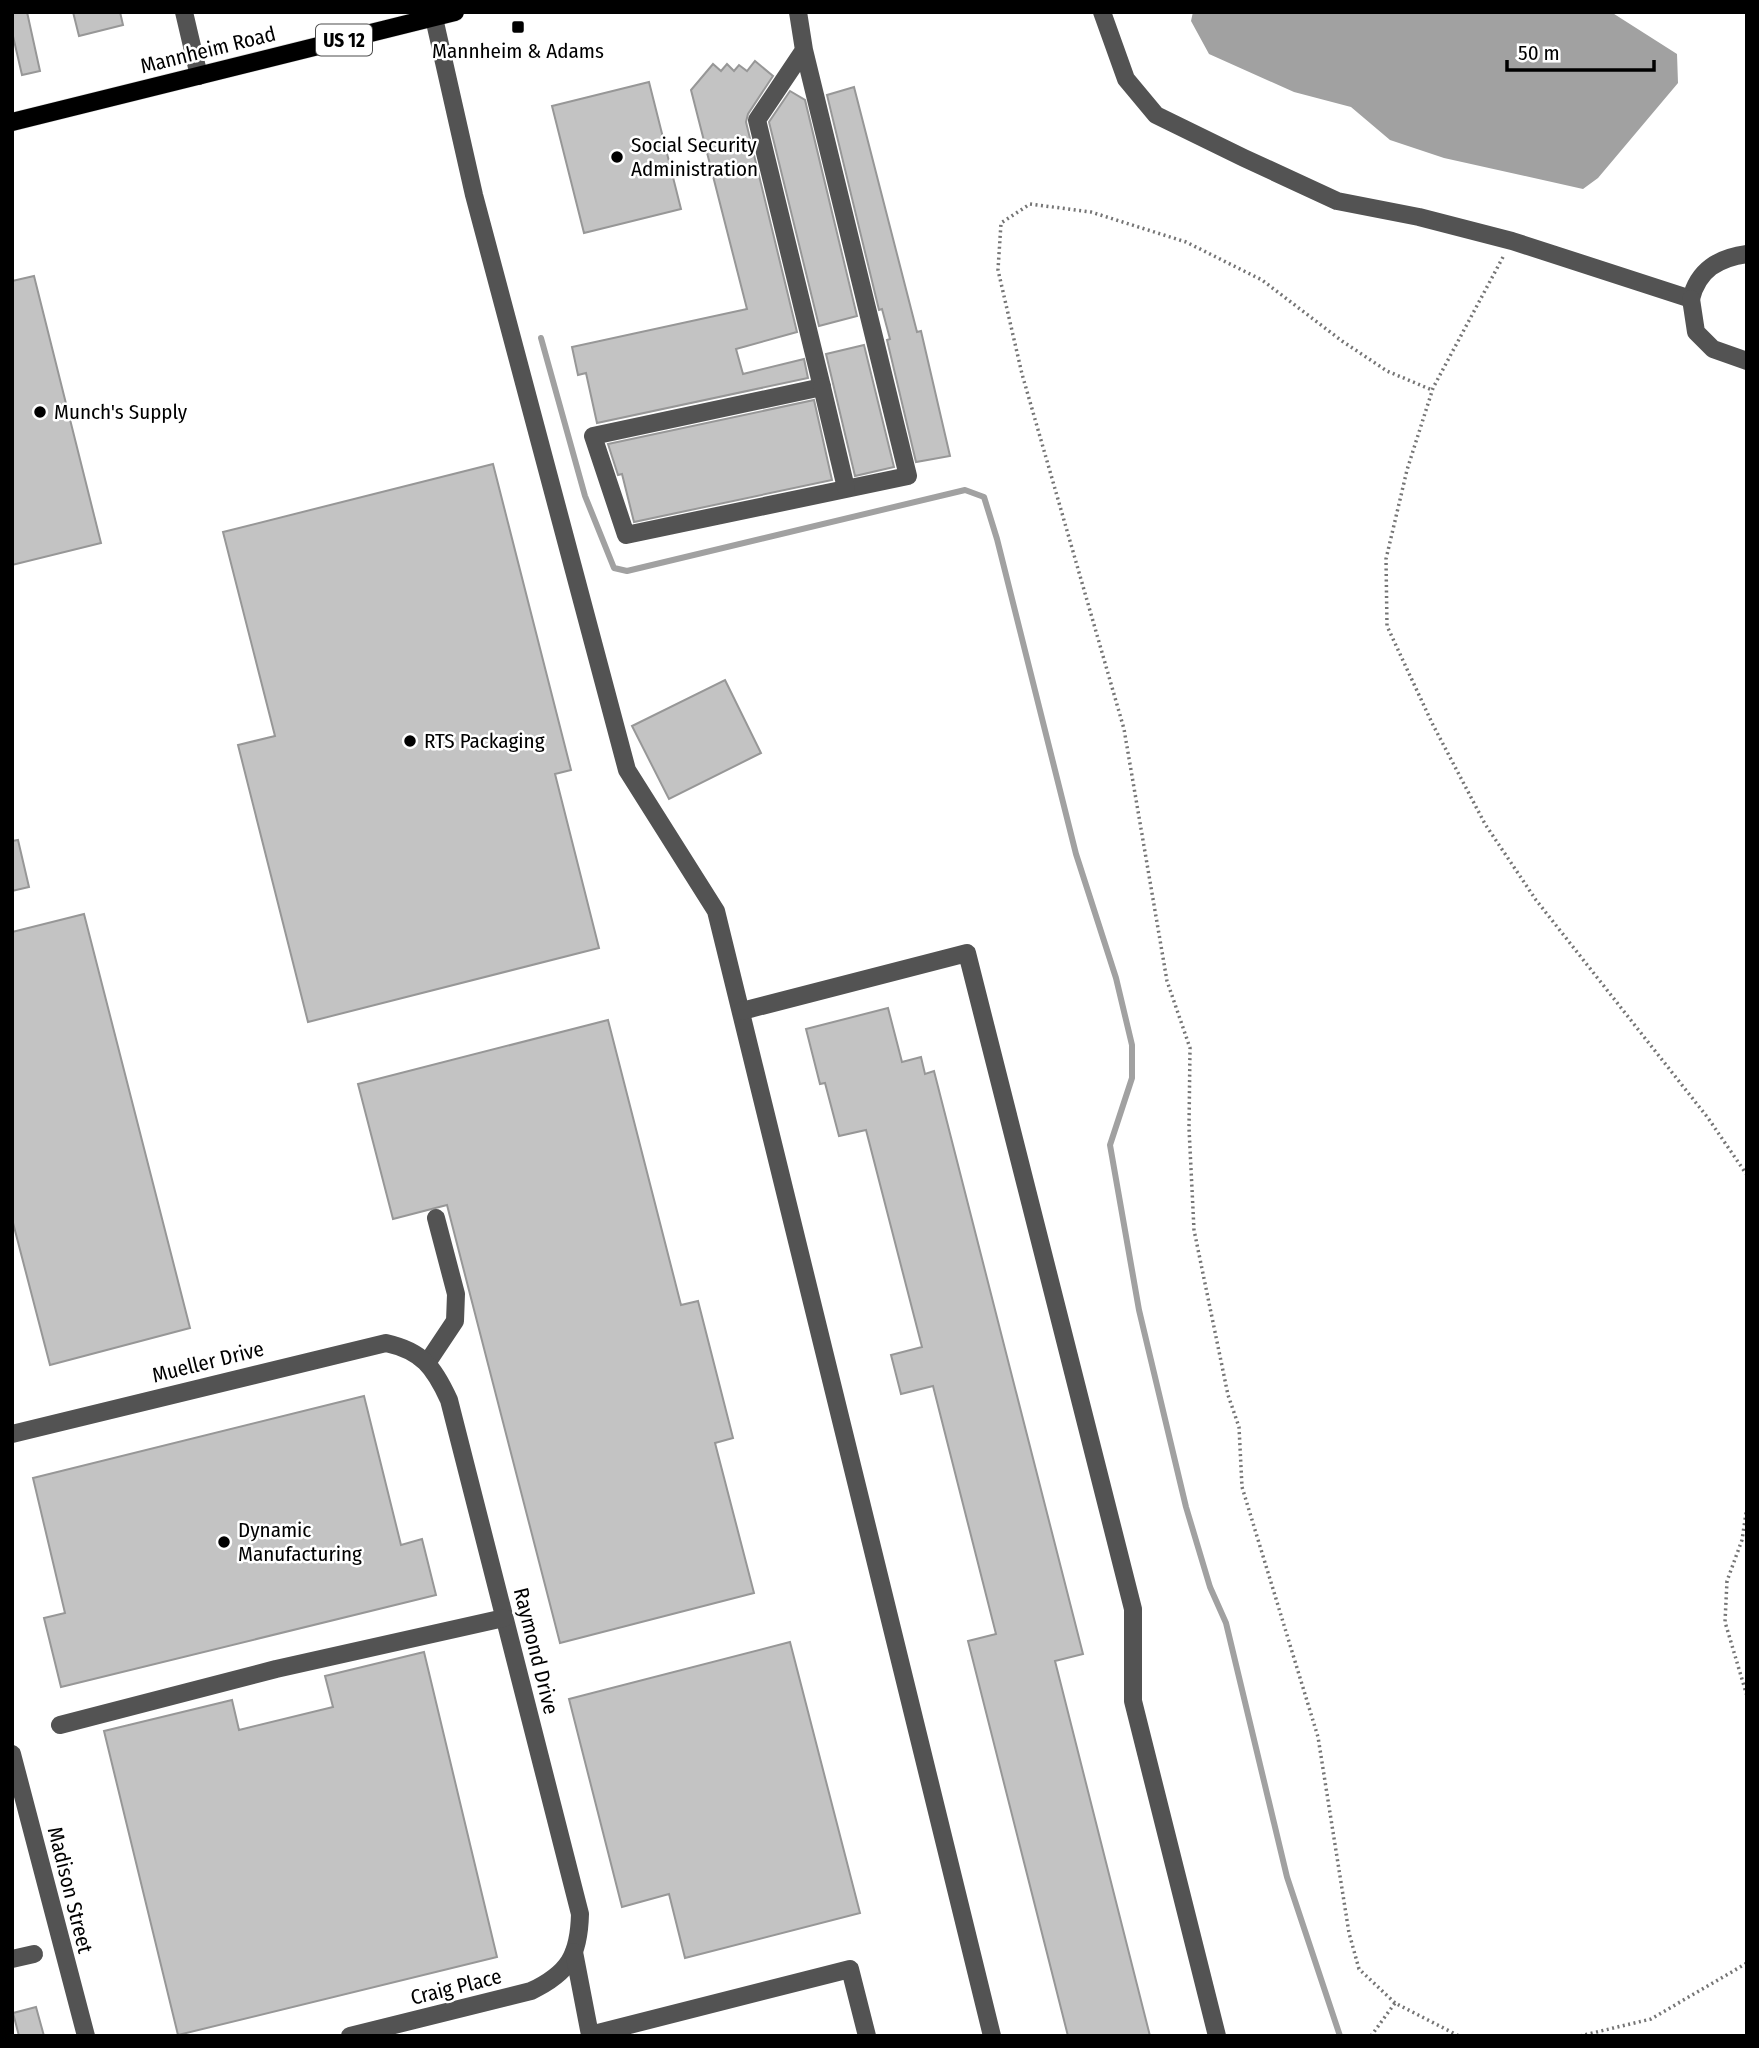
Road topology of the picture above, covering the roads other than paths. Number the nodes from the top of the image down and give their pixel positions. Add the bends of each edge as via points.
1 (184, 12) edge
2 (455, 12) edge
3 (798, 12) edge
4 (1102, 12) edge
5 (434, 18) junction
6 (804, 50) junction
7 (199, 76) junction
8 (12, 122) edge
9 (1747, 254) edge
10 (1691, 299) junction
11 (1747, 361) edge
12 (822, 387) junction
13 (846, 488) junction
14 (742, 1012) junction
15 (436, 1218) dead end
16 (421, 1357) junction
17 (12, 1434) edge
18 (504, 1618) junction
19 (60, 1726) dead end
20 (12, 1754) edge
21 (574, 1952) junction
22 (34, 1954) dead end
23 (12, 1959) edge
24 (565, 1969) joint
25 (86, 2036) edge
26 (350, 2036) edge
27 (589, 2036) edge
28 (867, 2036) edge
29 (992, 2036) edge
30 (1217, 2036) edge

1 - 7 street
2 - 5 main road, Mannheim Road / US 12
3 - 6 street
4 - 10 street via 1126,79 1156,115 1337,201 1512,241
5 - 7 main road, Mannheim Road / US 12
5 - 14 street via 474,195 627,770 716,911
6 - 12 street via 757,120
6 - 13 street via 908,476
7 - 8 main road, Mannheim Road / US 12
9 - 10 street via 1708,268 1695,282
10 - 11 street via 1696,332 1713,349
12 - 13 street
12 - 13 street via 593,436 626,535
14 - 29 street
14 - 30 street via 967,953 1133,1609 1133,1701
15 - 16 street via 456,1294 455,1321
16 - 17 street, Mueller Drive via 386,1343 369,1345
16 - 18 street, Raymond Drive via 449,1400
18 - 19 street via 276,1669
18 - 21 street, Raymond Drive via 580,1914
20 - 25 street, Madison Street
21 - 24 street, Raymond Drive
21 - 27 street
22 - 23 street
24 - 26 street, Craig Place via 551,1981 515,1996
27 - 28 street via 850,1969

